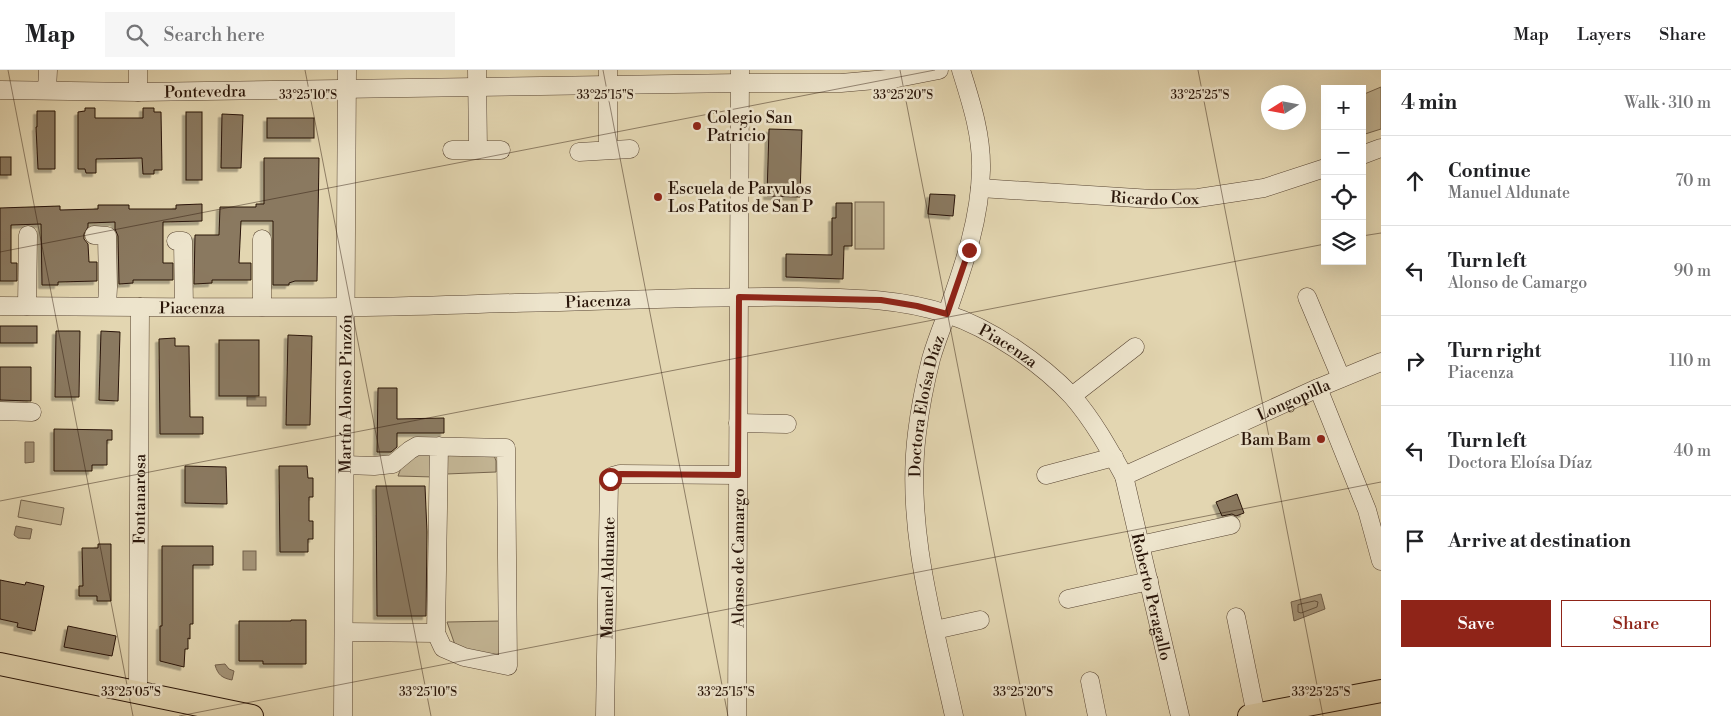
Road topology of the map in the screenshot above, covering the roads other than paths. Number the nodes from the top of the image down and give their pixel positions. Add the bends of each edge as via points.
1 (48, 70) edge
2 (138, 70) edge
3 (347, 70) edge
4 (939, 70) edge
5 (961, 70) edge
6 (740, 76) edge
7 (841, 76) edge
8 (608, 77) edge
9 (477, 78) edge
10 (347, 89) junction
11 (0, 90) edge
12 (47, 90) junction
13 (138, 92) junction
14 (630, 149) dead end
15 (452, 150) dead end
16 (478, 150) junction
17 (501, 150) dead end
18 (608, 150) junction
19 (579, 152) dead end
20 (1321, 169) edge
21 (980, 188) junction
22 (28, 235) dead end
23 (94, 235) dead end
24 (262, 239) dead end
25 (176, 241) dead end
26 (739, 297) junction
27 (1307, 297) dead end
28 (0, 306) edge
29 (27, 306) junction
30 (107, 306) junction
31 (140, 307) junction
32 (184, 307) junction
33 (262, 307) junction
34 (346, 307) junction
35 (947, 314) junction
36 (1136, 347) dead end
37 (1381, 362) edge
38 (1341, 378) junction
39 (1318, 388) junction
40 (1072, 396) junction
41 (0, 411) edge
42 (32, 412) dead end
43 (0, 422) edge
44 (738, 423) junction
45 (787, 424) dead end
46 (439, 446) junction
47 (1114, 457) junction
48 (345, 465) junction
49 (738, 475) junction
50 (1046, 475) dead end
51 (1124, 476) junction
52 (1231, 525) dead end
53 (1140, 545) junction
54 (1381, 562) edge
55 (1149, 581) junction
56 (1068, 599) dead end
57 (1236, 617) dead end
58 (980, 620) dead end
59 (935, 630) junction
60 (344, 632) junction
61 (436, 633) junction
62 (0, 664) edge
63 (1090, 680) dead end
64 (1381, 691) edge
65 (138, 693) junction
66 (1253, 715) edge
67 (252, 716) edge
68 (343, 716) edge
69 (605, 716) edge
70 (737, 716) edge
71 (954, 716) edge
72 (1097, 716) edge
73 (1180, 716) edge

1 - 12 street
2 - 13 street
3 - 10 street, Martín Alonso Pinzón
4 - 7 street, Pontevedra via 898,78
5 - 21 street, Doctora Eloísa Díaz via 979,140
6 - 7 street, Pontevedra
6 - 8 street, Pontevedra
6 - 26 street, Alonso de Camargo
8 - 9 street, Pontevedra
8 - 18 street
9 - 10 street, Pontevedra
9 - 16 street
10 - 13 street, Pontevedra
10 - 34 street, Martín Alonso Pinzón
11 - 12 street, Pontevedra
12 - 13 street, Pontevedra
14 - 18 street
15 - 16 street
16 - 17 street
18 - 19 street
20 - 21 street, Ricardo Cox via 1264,188 1198,198 1152,199
21 - 35 street, Doctora Eloísa Díaz via 969,250
22 - 29 street
23 - 30 street via 107,236
24 - 33 street
25 - 32 street via 183,241
26 - 34 street, Piacenza
26 - 35 street, Piacenza via 881,300
26 - 44 street, Alonso de Camargo
27 - 38 street
28 - 29 street, Piacenza
29 - 30 street, Piacenza
30 - 31 street, Piacenza
31 - 32 street, Piacenza
31 - 65 street, Fontanarosa
32 - 33 street, Piacenza
33 - 34 street, Piacenza
34 - 48 street, Martín Alonso Pinzón
35 - 40 street, Piacenza via 1014,347
35 - 59 street, Doctora Eloísa Díaz via 931,357 916,433 914,466 920,562
36 - 40 street
37 - 38 street, Longopilla
38 - 39 street, Longopilla
39 - 51 street, Longopilla
39 - 54 street via 1367,510
40 - 47 street, Piacenza
41 - 42 street
41 - 43 street
44 - 45 street
44 - 49 street, Alonso de Camargo
46 - 48 street via 418,446 393,464
46 - 61 street
46 - 61 street via 506,448 508,666 464,657 443,648
47 - 50 street
47 - 51 street, Piacenza
48 - 60 street, Martín Alonso Pinzón
49 - 69 street, Manuel Aldunate via 620,474 609,482
49 - 70 street, Alonso de Camargo
51 - 53 street, Roberto Peragallo
52 - 53 street
53 - 55 street, Roberto Peragallo
55 - 56 street
55 - 73 street, Roberto Peragallo
57 - 66 street
58 - 59 street
59 - 71 street, Doctora Eloísa Díaz
60 - 61 street
60 - 68 street, Martín Alonso Pinzón
62 - 65 main road
63 - 72 street
64 - 66 main road
65 - 67 main road

